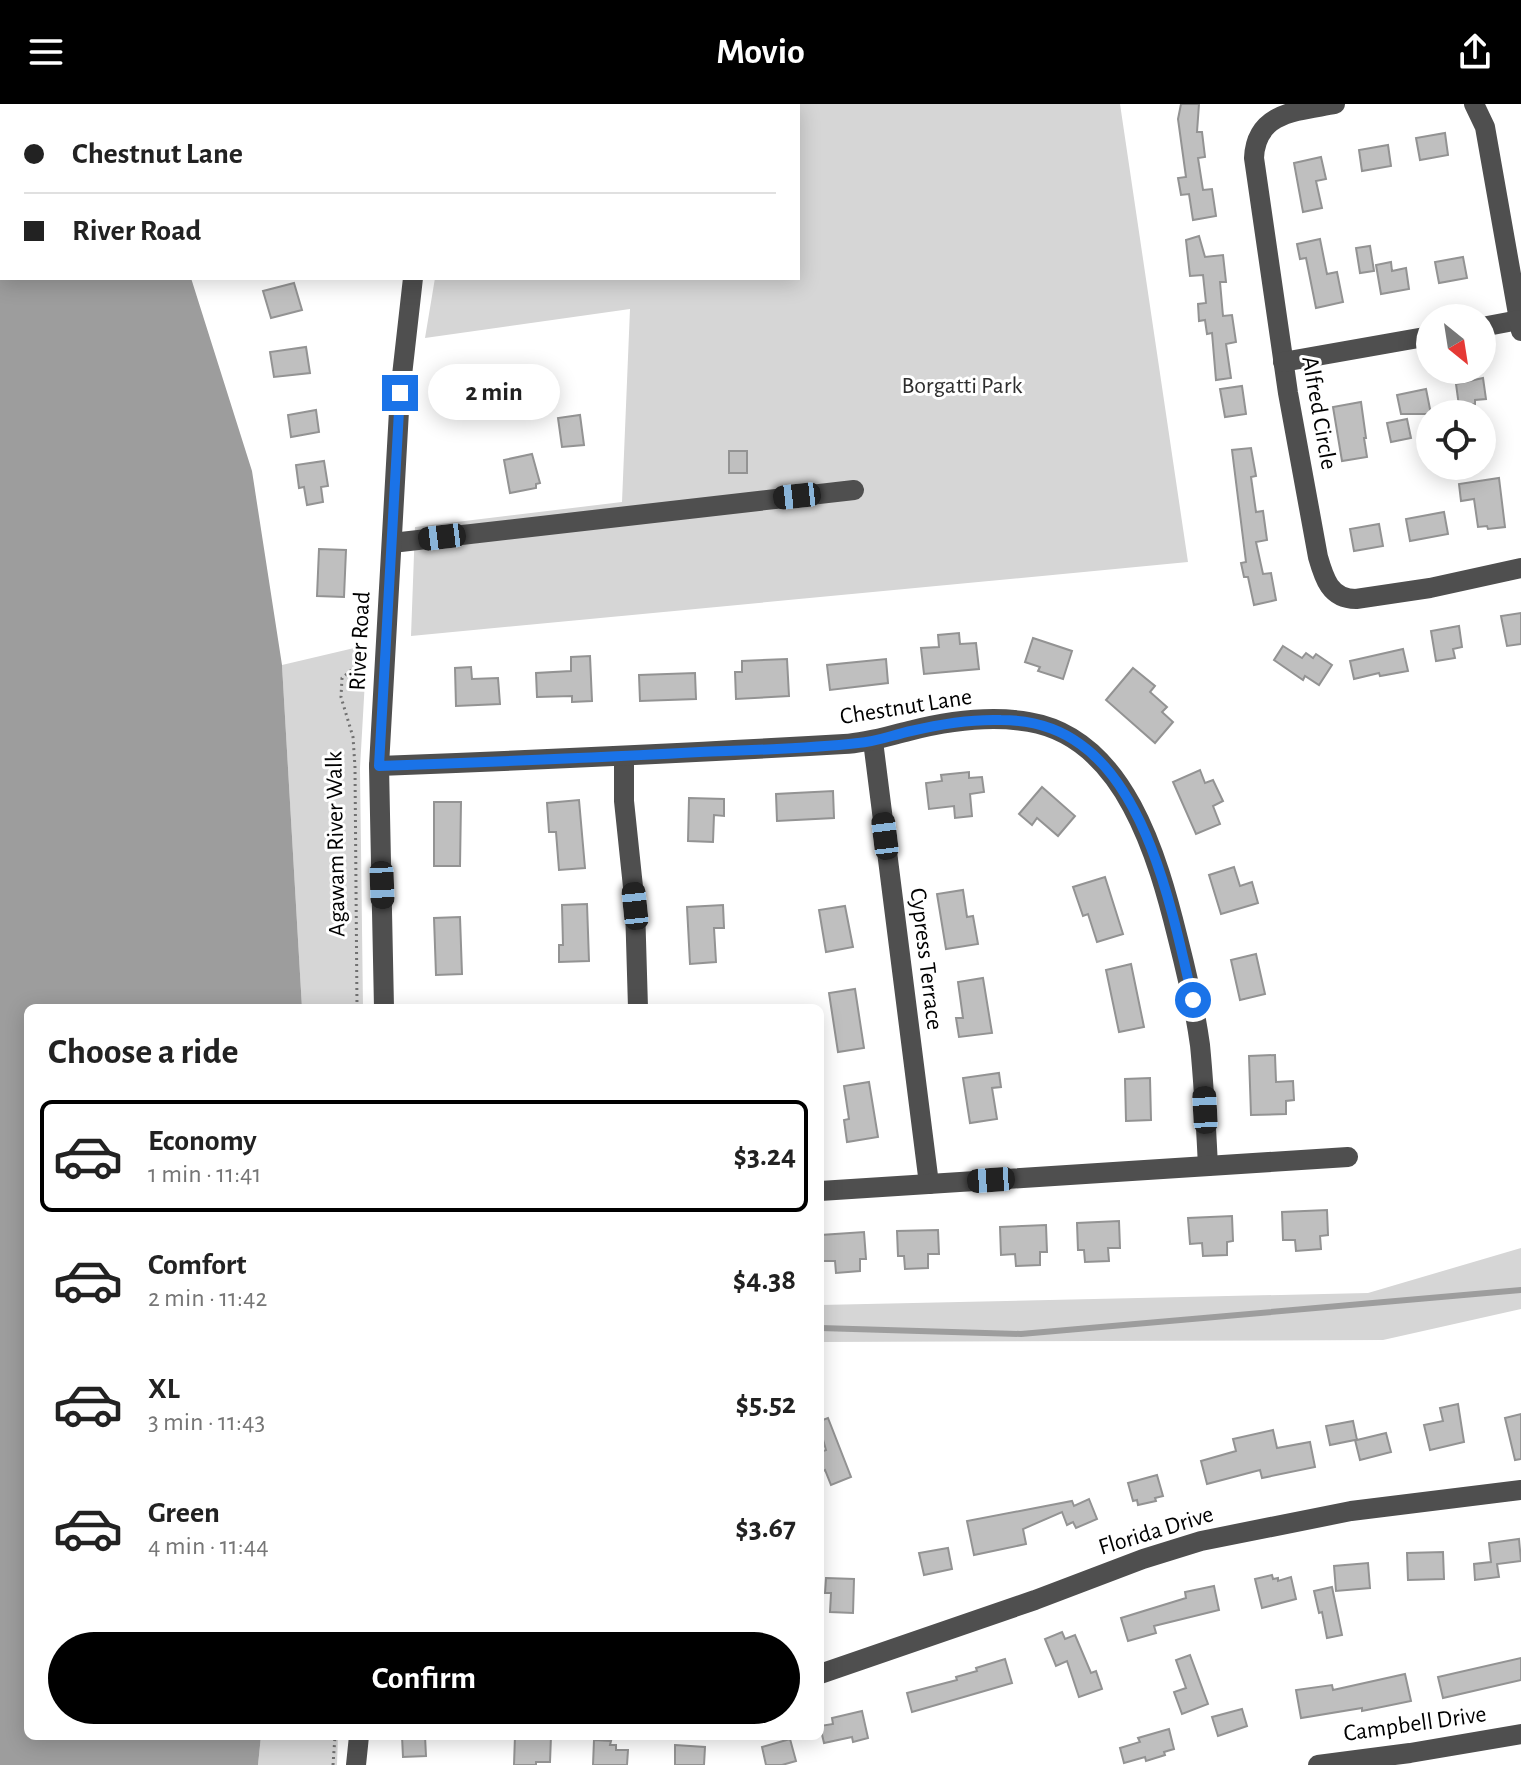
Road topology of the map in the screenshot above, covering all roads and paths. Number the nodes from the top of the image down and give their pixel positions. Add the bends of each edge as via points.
1 (1335, 104) edge
2 (1474, 104) edge
3 (1513, 238) edge
4 (413, 280) edge
5 (1520, 325) edge
6 (1496, 326) edge
7 (1416, 338) edge
8 (1283, 362) junction
9 (854, 490) dead end
10 (392, 543) junction
11 (1521, 568) edge
12 (384, 669) junction
13 (873, 741) junction
14 (624, 757) junction
15 (379, 766) junction
16 (357, 1004) edge
17 (384, 1004) edge
18 (638, 1004) edge
19 (1348, 1157) dead end
20 (1208, 1166) junction
21 (929, 1184) junction
22 (824, 1191) edge
23 (1521, 1490) edge
24 (824, 1673) edge
25 (1521, 1734) edge
26 (335, 1740) edge
27 (359, 1740) edge
28 (333, 1765) edge
29 (356, 1765) edge
30 (1318, 1765) edge

1 - 8 street, Alfred Circle via 1273,120 1254,148
2 - 3 street via 1485,127
3 - 5 street
4 - 10 street, River Road
5 - 6 street
7 - 8 street
8 - 11 street, Alfred Circle via 1318,557 1335,592 1350,599 1373,598
9 - 10 street
10 - 12 street, River Road
12 - 15 street, River Road
12 - 16 path, Agawam River Walk via 354,668 342,678 357,796
13 - 14 street, Chestnut Lane
13 - 20 street, Chestnut Lane via 968,720 1033,723 1076,741 1112,775 1148,842 1193,1000
13 - 21 street, Cypress Terrace
14 - 15 street, Chestnut Lane
14 - 18 street
15 - 17 street, River Road
19 - 20 street
20 - 21 street
21 - 22 street
23 - 24 street, Florida Drive via 1351,1511 1201,1541
25 - 30 street, Campbell Drive
26 - 28 path
27 - 29 street

